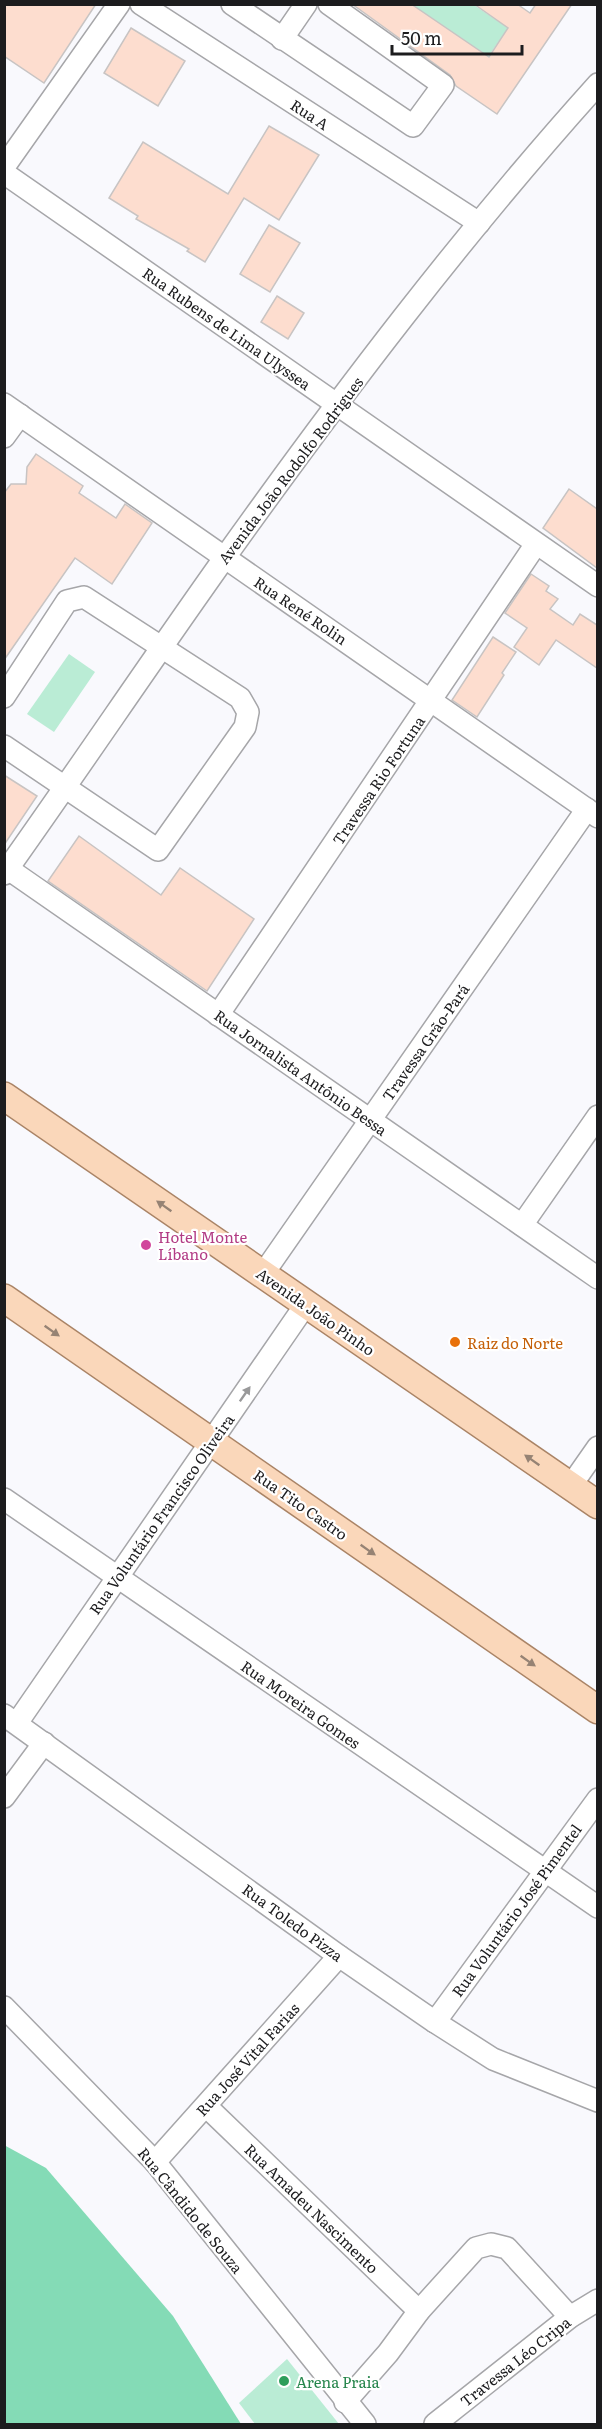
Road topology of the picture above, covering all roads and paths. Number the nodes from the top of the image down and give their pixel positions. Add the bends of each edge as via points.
1 (119, 4) edge
2 (141, 4) edge
3 (306, 4) edge
4 (329, 4) edge
5 (232, 5) edge
6 (282, 39) junction
7 (597, 84) edge
8 (4, 166) edge
9 (4, 173) edge
10 (479, 223) junction
11 (338, 404) junction
12 (12, 409) edge
13 (4, 437) edge
14 (536, 544) junction
15 (224, 558) junction
16 (597, 586) edge
17 (162, 647) junction
18 (4, 697) edge
19 (432, 700) junction
20 (4, 746) edge
21 (65, 788) junction
22 (592, 813) edge
23 (6, 869) edge
24 (218, 1015) junction
25 (4, 1096) edge
26 (597, 1116) edge
27 (371, 1120) junction
28 (522, 1225) junction
29 (263, 1274) junction
30 (597, 1278) edge
31 (4, 1298) edge
32 (306, 1304) junction
33 (211, 1442) junction
34 (597, 1448) edge
35 (570, 1487) junction
36 (4, 1499) edge
37 (597, 1505) edge
38 (117, 1577) junction
39 (597, 1710) edge
40 (10, 1719) edge
41 (44, 1743) junction
42 (4, 1797) edge
43 (597, 1799) edge
44 (544, 1872) junction
45 (597, 1907) edge
46 (339, 1956) junction
47 (4, 2007) edge
48 (435, 2022) junction
49 (597, 2101) edge
50 (206, 2106) junction
51 (155, 2162) junction
52 (597, 2300) edge
53 (419, 2311) junction
54 (570, 2317) junction
55 (345, 2402) junction
56 (365, 2424) edge
57 (435, 2424) edge

1 - 8 street
2 - 10 street, Rua A
3 - 6 street
4 - 6 street via 443,85 413,126
5 - 6 street
7 - 10 street, Avenida João Rodolfo Rodrigues
9 - 11 street, Rua Rubens de Lima Ulyssea
10 - 11 street, Avenida João Rodolfo Rodrigues
11 - 14 street, Rua Rubens de Lima Ulyssea
11 - 15 street, Avenida João Rodolfo Rodrigues
12 - 13 street
12 - 15 street, Rua René Rolin
14 - 16 street, Rua Rubens de Lima Ulyssea
14 - 19 street, Travessa Rio Fortuna
15 - 17 street, Avenida João Rodolfo Rodrigues
15 - 19 street, Rua René Rolin
17 - 18 street via 84,597 66,601
17 - 21 street, Avenida João Rodolfo Rodrigues
17 - 21 street via 240,698 248,712 245,727 158,850
19 - 22 street, Rua René Rolin
19 - 24 street, Travessa Rio Fortuna
20 - 21 street
21 - 23 street, Avenida João Rodolfo Rodrigues
22 - 27 street, Travessa Grão-Pará
23 - 24 street, Rua Jornalista Antônio Bessa
24 - 27 street, Rua Jornalista Antônio Bessa
29 -> 25 main road, Avenida João Pinho
26 - 28 street
27 - 28 street, Rua Jornalista Antônio Bessa
27 - 29 street, Travessa Grão-Pará
28 - 30 street, Rua Jornalista Antônio Bessa
29 - 32 main road, Avenida João Pinho
31 -> 33 main road, Rua Tito Castro
33 -> 32 street, Rua Voluntário Francisco Oliveira
35 -> 32 main road, Avenida João Pinho
33 - 38 street, Rua Voluntário Francisco Oliveira
33 -> 39 main road, Rua Tito Castro
34 - 35 street
35 - 37 main road, Avenida João Pinho
36 - 38 street, Rua Moreira Gomes
38 - 40 street, Rua Voluntário Francisco Oliveira
38 - 44 street, Rua Moreira Gomes
40 - 41 street, Rua Toledo Pizza
41 - 42 street
41 - 46 street, Rua Toledo Pizza
43 - 44 street, Rua Voluntário José Pimentel
44 - 45 street, Rua Moreira Gomes
44 - 48 street, Rua Voluntário José Pimentel
46 - 48 street, Rua Toledo Pizza
46 - 50 street, Rua José Vital Farias
47 - 51 street, Rua Cândido de Souza
48 - 49 street, Rua Toledo Pizza via 493,2059
50 - 51 street, Rua José Vital Farias
50 - 53 street, Rua Amadeu Nascimento
51 - 55 street, Rua Cândido de Souza
52 - 54 street, Travessa Léo Cripa
53 - 54 street via 476,2248 491,2244 507,2248
53 - 55 street
54 - 57 street, Travessa Léo Cripa
55 - 56 street, Rua Cândido de Souza

